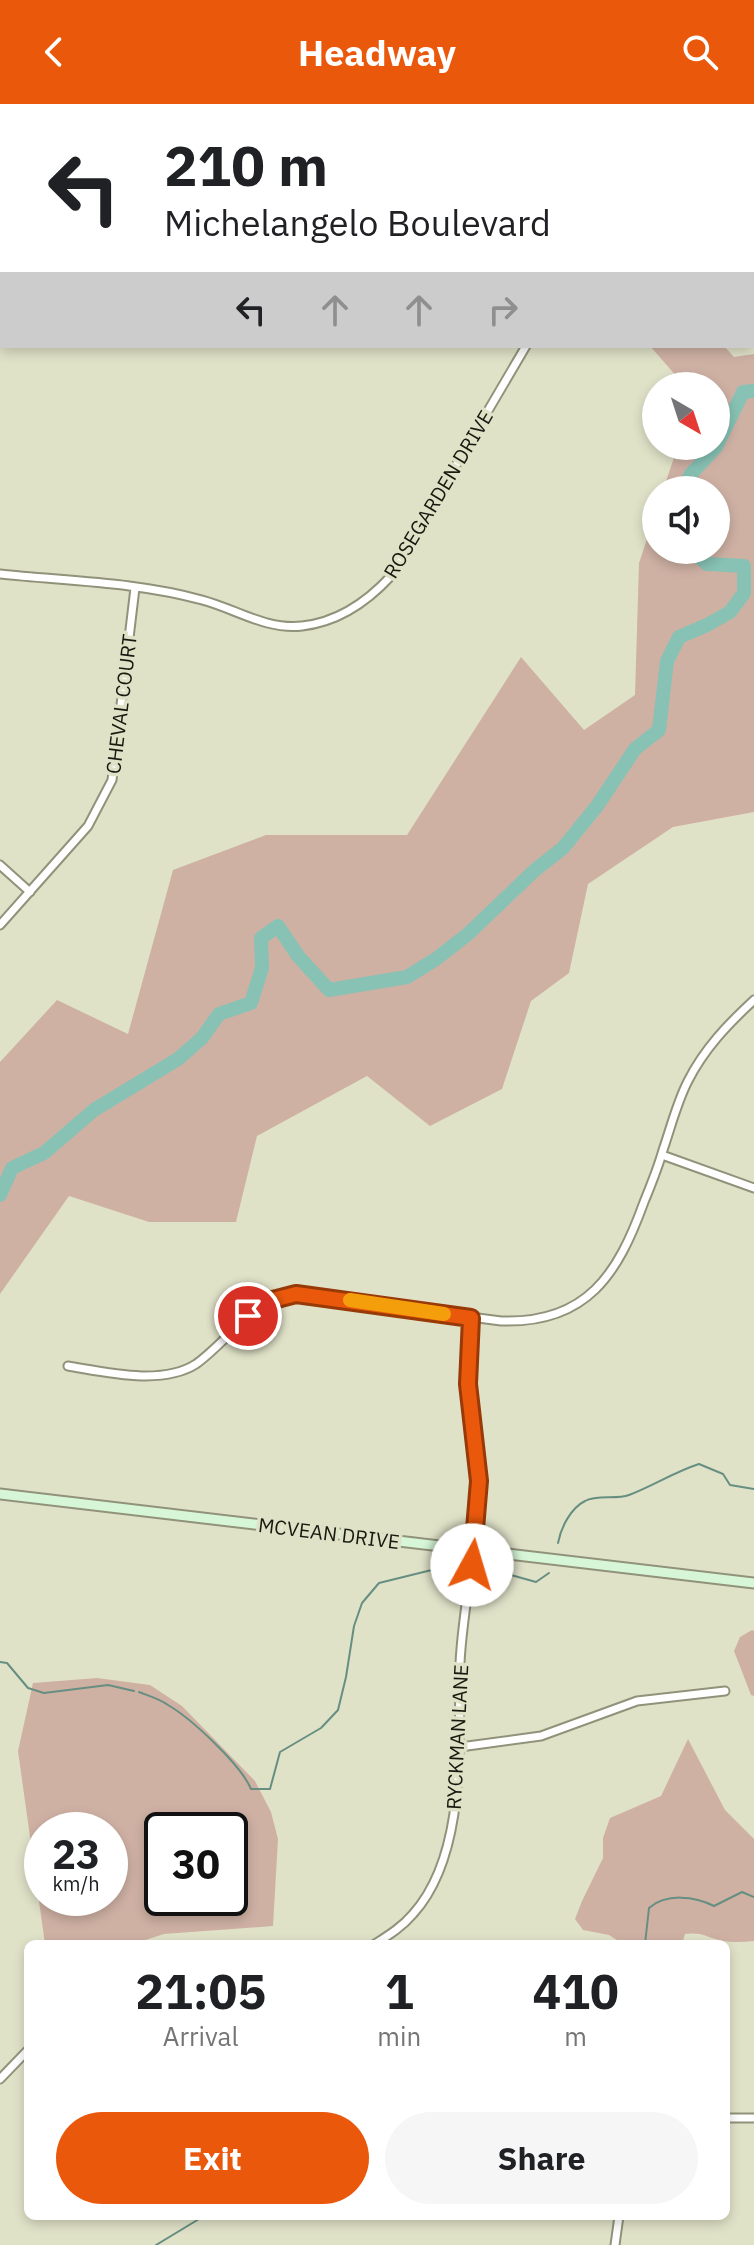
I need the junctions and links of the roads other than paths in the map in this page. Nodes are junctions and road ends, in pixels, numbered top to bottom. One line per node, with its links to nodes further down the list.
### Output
1 (525, 348): 3 (street, ROSEGARDEN DRIVE)
2 (0, 574): 3 (street, ROSEGARDEN DRIVE)
3 (135, 588): 5 (street, CHEVAL COURT)
4 (0, 865): 5 (street)
5 (30, 892): 6 (street, CHEVAL COURT)
6 (0, 925)
7 (754, 1000): 8 (street)
8 (662, 1155): 9 (street); 10 (street)
9 (754, 1188)
10 (471, 1318): 11 (street); 13 (street, RYCKMAN LANE)
11 (68, 1366)
12 (0, 1494): 13 (main road, MCVEAN DRIVE)
13 (474, 1550): 14 (main road, MCVEAN DRIVE); 16 (street, RYCKMAN LANE)
14 (754, 1583)
15 (725, 1691): 16 (street)
16 (460, 1747): 17 (street, RYCKMAN LANE)
17 (381, 1940)
18 (24, 2054): 19 (street)
19 (0, 2079)
20 (730, 2118): 21 (street)
21 (754, 2118)
22 (618, 2220): 23 (street)
23 (615, 2245)

